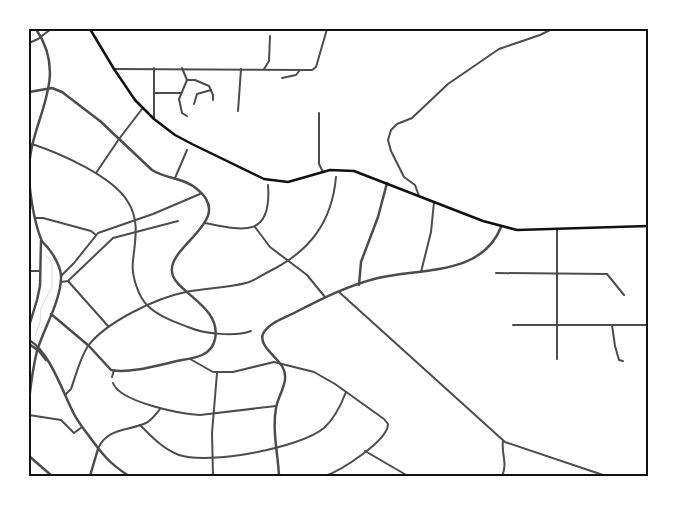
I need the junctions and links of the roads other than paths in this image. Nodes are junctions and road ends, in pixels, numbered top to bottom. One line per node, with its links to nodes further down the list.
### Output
1 (36, 29): 6 (street)
2 (51, 29): 6 (street)
3 (90, 29): 11 (main road)
4 (327, 29): 14 (street)
5 (552, 29): 39 (street)
6 (42, 36): 8 (street); 17 (street)
7 (270, 36): 12 (street)
8 (29, 43)
9 (154, 68): 10 (street); 11 (street); 20 (street)
10 (182, 68): 13 (street); 16 (street)
11 (114, 69): 24 (main road)
12 (264, 69): 13 (street); 14 (street)
13 (241, 70): 25 (street)
14 (300, 70): 15 (street)
15 (282, 78)
16 (187, 80): 18 (street); 21 (street)
17 (49, 88): 19 (street); 29 (street); 30 (street)
18 (211, 90): 22 (street); 23 (street)
19 (29, 92)
20 (154, 93): 21 (street); 28 (street)
21 (181, 93): 27 (street)
22 (213, 100)
23 (194, 104)
24 (142, 109): 28 (main road); 29 (street)
25 (238, 111)
26 (319, 113): 32 (street)
27 (187, 116)
28 (154, 119): 32 (main road)
29 (119, 139): 33 (street); 35 (street)
30 (32, 144): 33 (street); 40 (street)
31 (187, 150): 35 (street)
32 (323, 172): 36 (main road)
33 (96, 173): 43 (street)
34 (336, 177): 53 (street)
35 (174, 179): 38 (street)
36 (387, 183): 39 (main road); 62 (street)
37 (268, 185): 47 (street)
38 (202, 193): 43 (street); 45 (street)
39 (418, 196): 41 (main road)
40 (30, 201): 42 (street)
41 (434, 202): 48 (main road); 56 (street)
42 (36, 218): 51 (street); 52 (street)
43 (135, 220): 50 (street); 51 (street)
44 (178, 221): 50 (street)
45 (205, 223): 47 (street); 63 (street)
46 (648, 226): 49 (main road)
47 (255, 227): 53 (street)
48 (501, 227): 49 (main road); 56 (street)
49 (557, 229): 58 (street)
50 (136, 233): 60 (street); 67 (street)
51 (96, 235): 59 (street)
52 (41, 241): 54 (street); 59 (street)
53 (289, 261): 63 (street); 66 (street)
54 (40, 270): 55 (street); 72 (street)
55 (29, 271)
56 (421, 272): 62 (street)
57 (496, 273): 58 (street)
58 (557, 273): 65 (street); 70 (street)
59 (62, 275): 61 (street)
60 (68, 281): 61 (street); 74 (street)
61 (61, 282): 68 (street)
62 (359, 285): 64 (street)
63 (188, 292): 67 (street); 76 (street)
64 (339, 292): 66 (street); 100 (street)
65 (624, 295)
66 (325, 298): 86 (street)
67 (147, 306): 74 (street); 76 (street)
68 (51, 314): 78 (street); 79 (street)
69 (513, 324): 70 (street)
70 (557, 324): 71 (street); 83 (street)
71 (612, 325): 73 (street); 85 (street)
72 (29, 326)
73 (648, 326)
74 (108, 327): 78 (street)
75 (252, 331): 76 (street)
76 (216, 333): 82 (street)
77 (29, 342): 79 (street)
78 (89, 346): 87 (street); 92 (street)
79 (38, 349): 80 (street); 81 (street); 84 (street)
80 (43, 356): 81 (street); 84 (street)
81 (36, 358): 93 (street)
82 (190, 359): 87 (street); 88 (street)
83 (557, 359)
84 (47, 361): 92 (street)
85 (623, 361)
86 (280, 363): 88 (street); 91 (street); 94 (street)
87 (112, 370): 89 (street)
88 (217, 372): 96 (street)
89 (112, 377)
90 (113, 383): 95 (street)
91 (346, 392): 101 (street); 103 (street)
92 (66, 394): 99 (street)
93 (29, 400)
94 (276, 406): 96 (street); 101 (street)
95 (161, 408): 96 (street); 98 (street)
96 (214, 413): 105 (street)
97 (29, 415): 99 (street)
98 (140, 425): 102 (street); 105 (street)
99 (82, 427): 102 (street)
100 (503, 441): 114 (street); 115 (street)
101 (277, 447): 105 (street); 111 (street)
102 (98, 449): 108 (street); 109 (street)
103 (365, 451): 106 (street); 113 (street)
104 (29, 456): 107 (street)
105 (212, 458): 110 (street)
106 (333, 475): 112 (street)
107 (52, 476)
108 (90, 476)
109 (129, 476)
110 (213, 476)
111 (280, 476)
112 (325, 476)
113 (408, 476)
114 (502, 476)
115 (606, 476)

